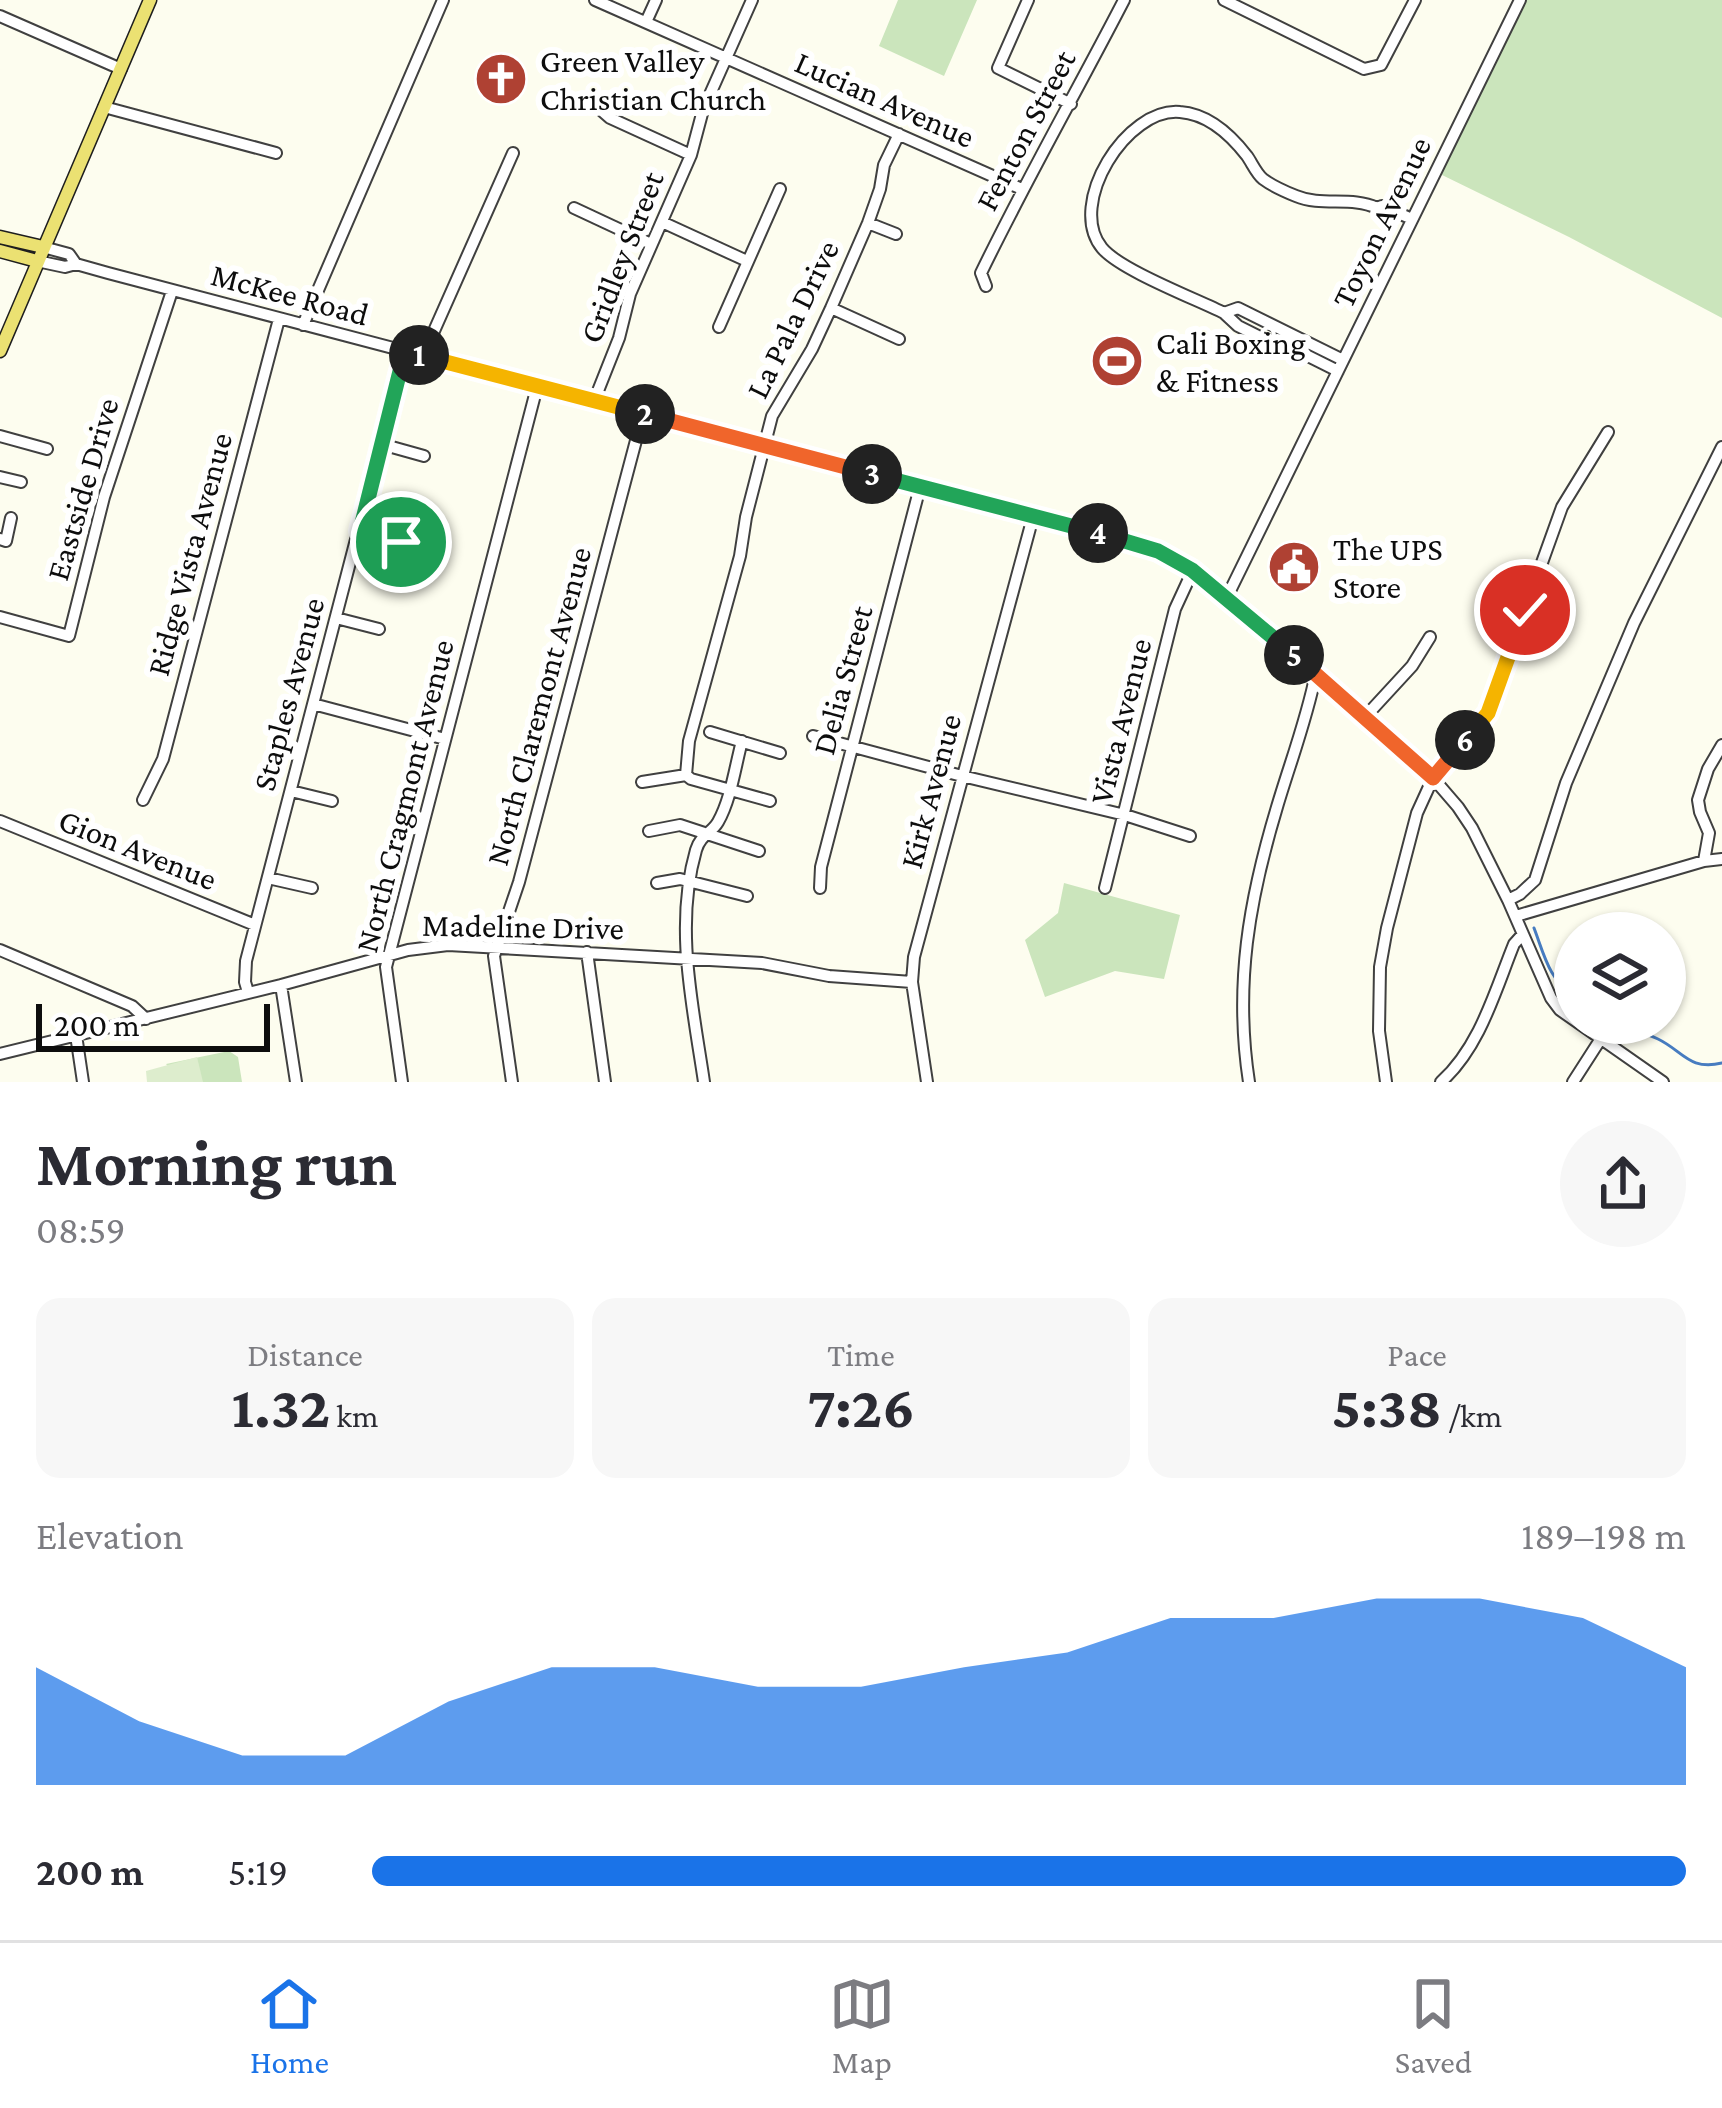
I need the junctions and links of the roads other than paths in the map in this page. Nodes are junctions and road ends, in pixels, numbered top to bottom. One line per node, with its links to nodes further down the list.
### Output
1 (151, 0): 14 (main road)
2 (443, 0): 38 (street)
3 (595, 0): 12 (street, Lucian Avenue)
4 (656, 0): 12 (street)
5 (752, 0): 13 (street, Gridley Street)
6 (1028, 0): 15 (street)
7 (1124, 0): 15 (street, Fenton Street)
8 (1224, 0): 9 (street)
9 (1415, 0)
10 (1520, 0): 27 (street, Toyon Avenue)
11 (0, 16): 14 (street)
12 (646, 22): 13 (street, Lucian Avenue)
13 (727, 58): 18 (street, Lucian Avenue); 21 (street, Gridley Street)
14 (121, 69): 16 (main road)
15 (1071, 104): 23 (street, Fenton Street)
16 (104, 107): 19 (street); 32 (main road)
17 (602, 111): 21 (street)
18 (899, 134): 23 (street, Lucian Avenue); 26 (street, La Pala Drive)
19 (276, 153)
20 (513, 153): 42 (street, Staples Avenue)
21 (691, 154): 25 (street, Gridley Street)
22 (780, 189): 33 (street)
23 (1022, 189): 34 (street, Fenton Street)
24 (574, 208): 30 (street)
25 (662, 222): 30 (street, Gridley Street); 33 (street)
26 (868, 223): 28 (street); 36 (street, La Pala Drive)
27 (1410, 223): 43 (street, Toyon Avenue); 43 (street)
28 (896, 234)
29 (0, 237): 32 (main road, McKee Road)
30 (651, 244): 45 (street, Gridley Street)
31 (0, 251): 32 (main road, McKee Road)
32 (40, 254): 35 (street, McKee Road); 41 (main road)
33 (747, 261): 39 (street)
34 (986, 286)
35 (172, 291): 37 (street, McKee Road); 64 (street, Eastside Drive)
36 (831, 308): 40 (street); 50 (street, La Pala Drive)
37 (279, 319): 38 (street, McKee Road); 84 (street, Ridge Vista Avenue)
38 (303, 325): 42 (street, McKee Road)
39 (718, 327)
40 (899, 339)
41 (0, 351)
42 (416, 354): 44 (street, McKee Road); 49 (street, Staples Avenue)
43 (1341, 365): 63 (street, Toyon Avenue)
44 (538, 386): 45 (street, McKee Road); 73 (street, North Cragmont Avenue)
45 (594, 401): 46 (street, McKee Road)
46 (643, 414): 50 (street, McKee Road); 108 (street, North Claremont Avenue)
47 (1608, 432): 80 (street)
48 (0, 436): 52 (street)
49 (381, 444): 53 (street); 59 (street, Staples Avenue)
50 (765, 446): 56 (street, McKee Road); 78 (street, La Pala Drive)
51 (1722, 447): 104 (street)
52 (47, 448)
53 (424, 456)
54 (0, 477): 55 (street)
55 (21, 482)
56 (920, 487): 57 (street, McKee Road); 76 (street, Delia Street)
57 (1033, 517): 62 (street, McKee Road); 79 (street, Kirk Avenue)
58 (11, 518): 60 (street)
59 (360, 531): 61 (street); 65 (street, Staples Avenue)
60 (0, 539)
61 (401, 542)
62 (1192, 570): 63 (street, McKee Road); 87 (street, Vista Avenue)
63 (1227, 597): 68 (street, McKee Road)
64 (0, 617)
65 (336, 618): 66 (street); 69 (street, Staples Avenue)
66 (380, 629)
67 (1430, 637): 70 (street)
68 (1316, 673): 70 (street, McKee Road); 129 (street)
69 (313, 704): 73 (street); 83 (street, Staples Avenue)
70 (1365, 717): 80 (street, McKee Road)
71 (710, 732): 74 (street)
72 (813, 736): 76 (street)
73 (446, 739): 111 (street, North Cragmont Avenue)
74 (742, 741): 77 (street); 82 (street)
75 (1722, 745): 90 (street)
76 (852, 746): 79 (street); 101 (street, Delia Street)
77 (780, 753)
78 (686, 775): 81 (street); 82 (street)
79 (962, 776): 87 (street); 113 (street, Kirk Avenue)
80 (1433, 778): 104 (street, McKee Road); 130 (street)
81 (642, 782)
82 (729, 789): 86 (street); 91 (street)
83 (291, 790): 85 (street); 97 (street, Staples Avenue)
84 (143, 800)
85 (332, 801)
86 (770, 801)
87 (1125, 815): 92 (street); 102 (street, Vista Avenue)
88 (0, 821): 106 (street, Gion Avenue)
89 (649, 831): 91 (street)
90 (1708, 833): 93 (street); 96 (street)
91 (703, 835): 94 (street); 98 (street)
92 (1190, 836)
93 (1722, 845)
94 (759, 851)
95 (1722, 859): 96 (street)
96 (1704, 861): 105 (street)
97 (268, 878): 100 (street); 106 (street, Staples Avenue)
98 (690, 882): 99 (street); 103 (street); 112 (street)
99 (657, 883)
100 (312, 888)
101 (820, 888)
102 (1105, 888)
103 (747, 896)
104 (1508, 900): 105 (street, McKee Road)
105 (1516, 916): 107 (street, McKee Road)
106 (255, 926): 115 (street, Staples Avenue)
107 (1523, 934): 116 (street, McKee Road); 131 (street)
108 (498, 946): 110 (street, Madeline Drive); 111 (street, Madeline Drive); 125 (street, North Claremont Avenue)
109 (0, 950): 117 (street)
110 (587, 952): 112 (street, Madeline Drive); 126 (street)
111 (389, 956): 114 (street, Madeline Drive); 124 (street, North Cragmont Avenue)
112 (686, 960): 113 (street, Madeline Drive); 127 (street)
113 (912, 982): 128 (street, Kirk Avenue)
114 (281, 985): 115 (street, Madeline Drive); 123 (street)
115 (248, 992): 117 (street, Madeline Drive)
116 (1554, 999)
117 (146, 1018): 118 (street, Madeline Drive)
118 (76, 1035): 121 (street, Madeline Drive); 122 (street)
119 (1598, 1044): 132 (street)
120 (1606, 1044): 133 (street, McKee Road)
121 (0, 1054)
122 (83, 1082)
123 (296, 1082)
124 (402, 1082)
125 (512, 1082)
126 (605, 1082)
127 (704, 1082)
128 (927, 1082)
129 (1249, 1082)
130 (1386, 1082)
131 (1442, 1082)
132 (1574, 1082)
133 (1663, 1082)

